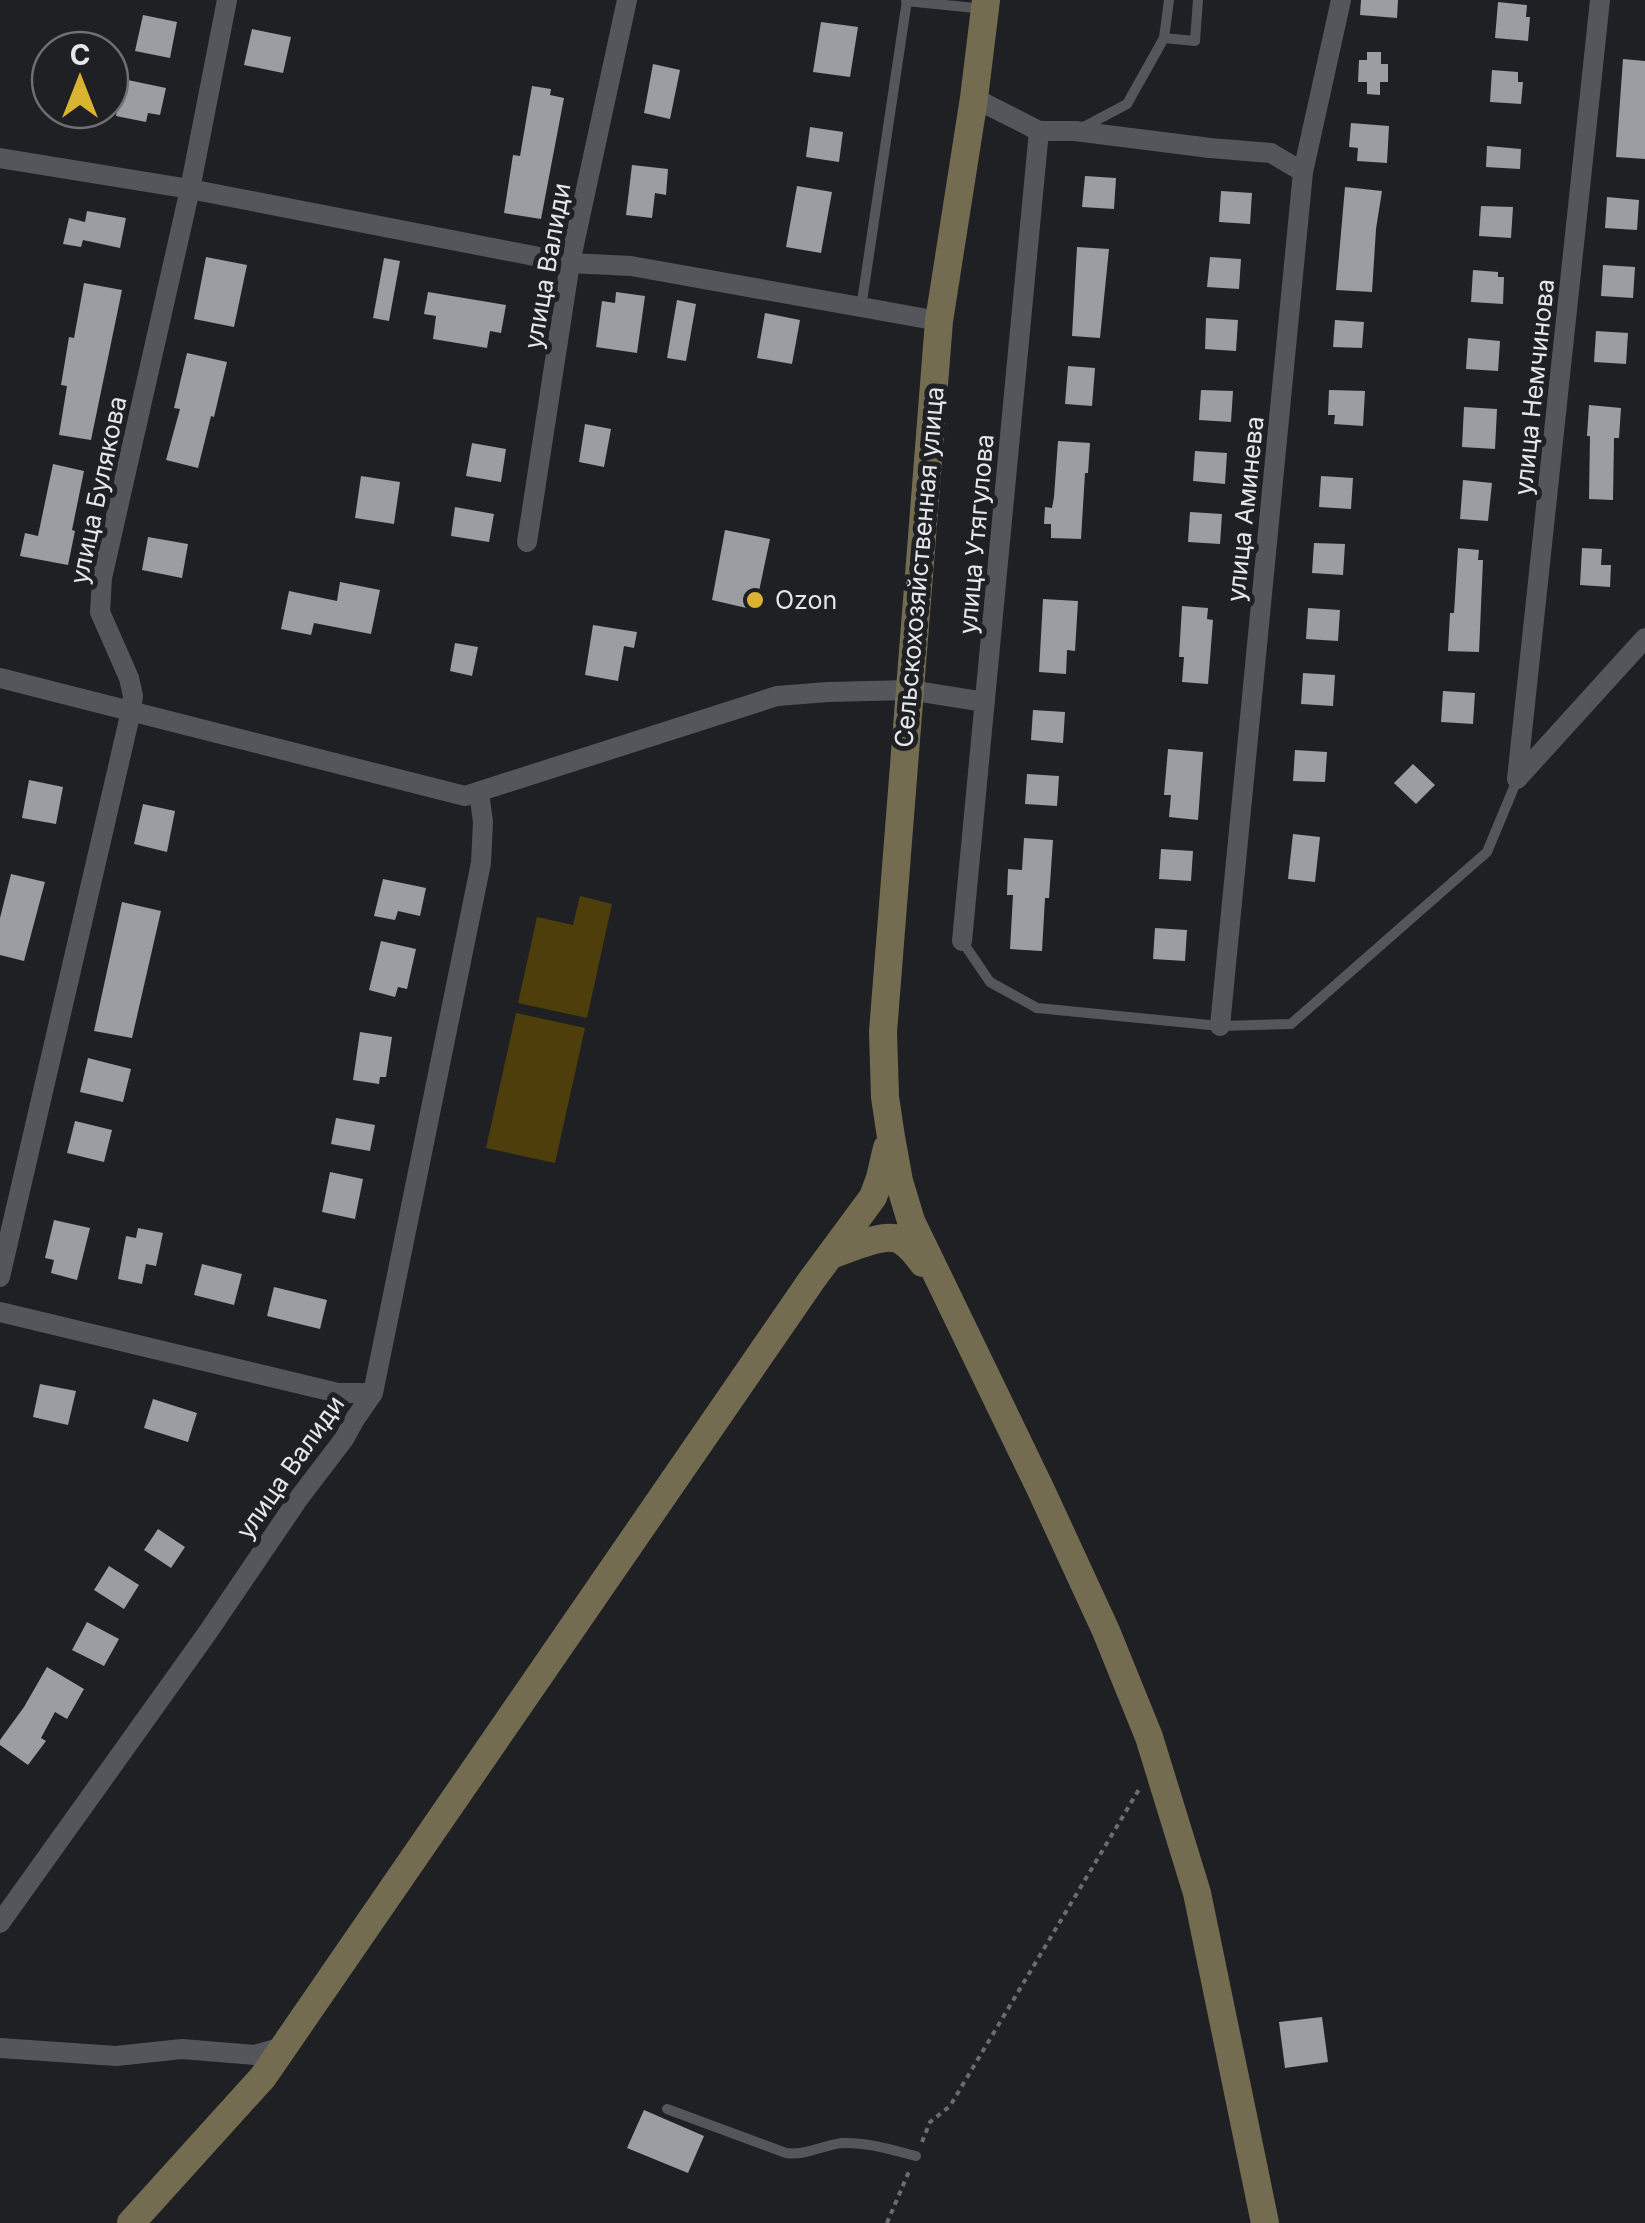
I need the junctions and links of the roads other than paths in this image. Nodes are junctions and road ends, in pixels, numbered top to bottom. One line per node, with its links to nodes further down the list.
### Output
1 (226, 0): 15 (street, улица Булякова)
2 (627, 0): 16 (street, улица Валиди)
3 (906, 0): 8 (lane); 17 (lane)
4 (1169, 0): 9 (lane)
5 (1198, 0): 9 (lane)
6 (1340, 0): 14 (street, улица Аминева)
7 (1600, 0): 25 (street, улица Немчинова)
8 (986, 5): 10 (main road, Сельскохозяйственная улица)
9 (1164, 38): 12 (lane)
10 (974, 98): 11 (street); 18 (main road, Сельскохозяйственная улица)
11 (1039, 131): 12 (street); 23 (street, улица Утягулова)
12 (1076, 131): 14 (street)
13 (0, 158): 15 (street)
14 (1303, 172): 28 (street, улица Аминева)
15 (190, 189): 16 (street); 24 (street, улица Булякова)
16 (570, 263): 17 (street); 19 (street, улица Валиди)
17 (861, 308): 18 (street)
18 (939, 320): 22 (main road, Сельскохозяйственная улица)
19 (527, 542)
20 (1645, 638): 25 (street)
21 (0, 678): 24 (street)
22 (908, 690): 23 (street); 26 (street); 29 (main road, Сельскохозяйственная улица)
23 (985, 702): 27 (street, улица Утягулова)
24 (132, 710): 26 (street); 31 (street, улица Булякова)
25 (1517, 779): 28 (lane)
26 (479, 792): 34 (street, улица Валиди)
27 (962, 941): 28 (lane)
28 (1220, 1026)
29 (890, 1137): 30 (main road); 32 (main road)
30 (831, 1256): 32 (main road); 37 (main road)
31 (0, 1277)
32 (941, 1282): 41 (main road)
33 (0, 1312): 34 (street)
34 (372, 1393): 35 (street, улица Валиди)
35 (0, 1923)
36 (0, 2048): 37 (street)
37 (282, 2048): 40 (main road)
38 (668, 2109): 39 (lane)
39 (916, 2156)
40 (130, 2223)
41 (1265, 2223)

